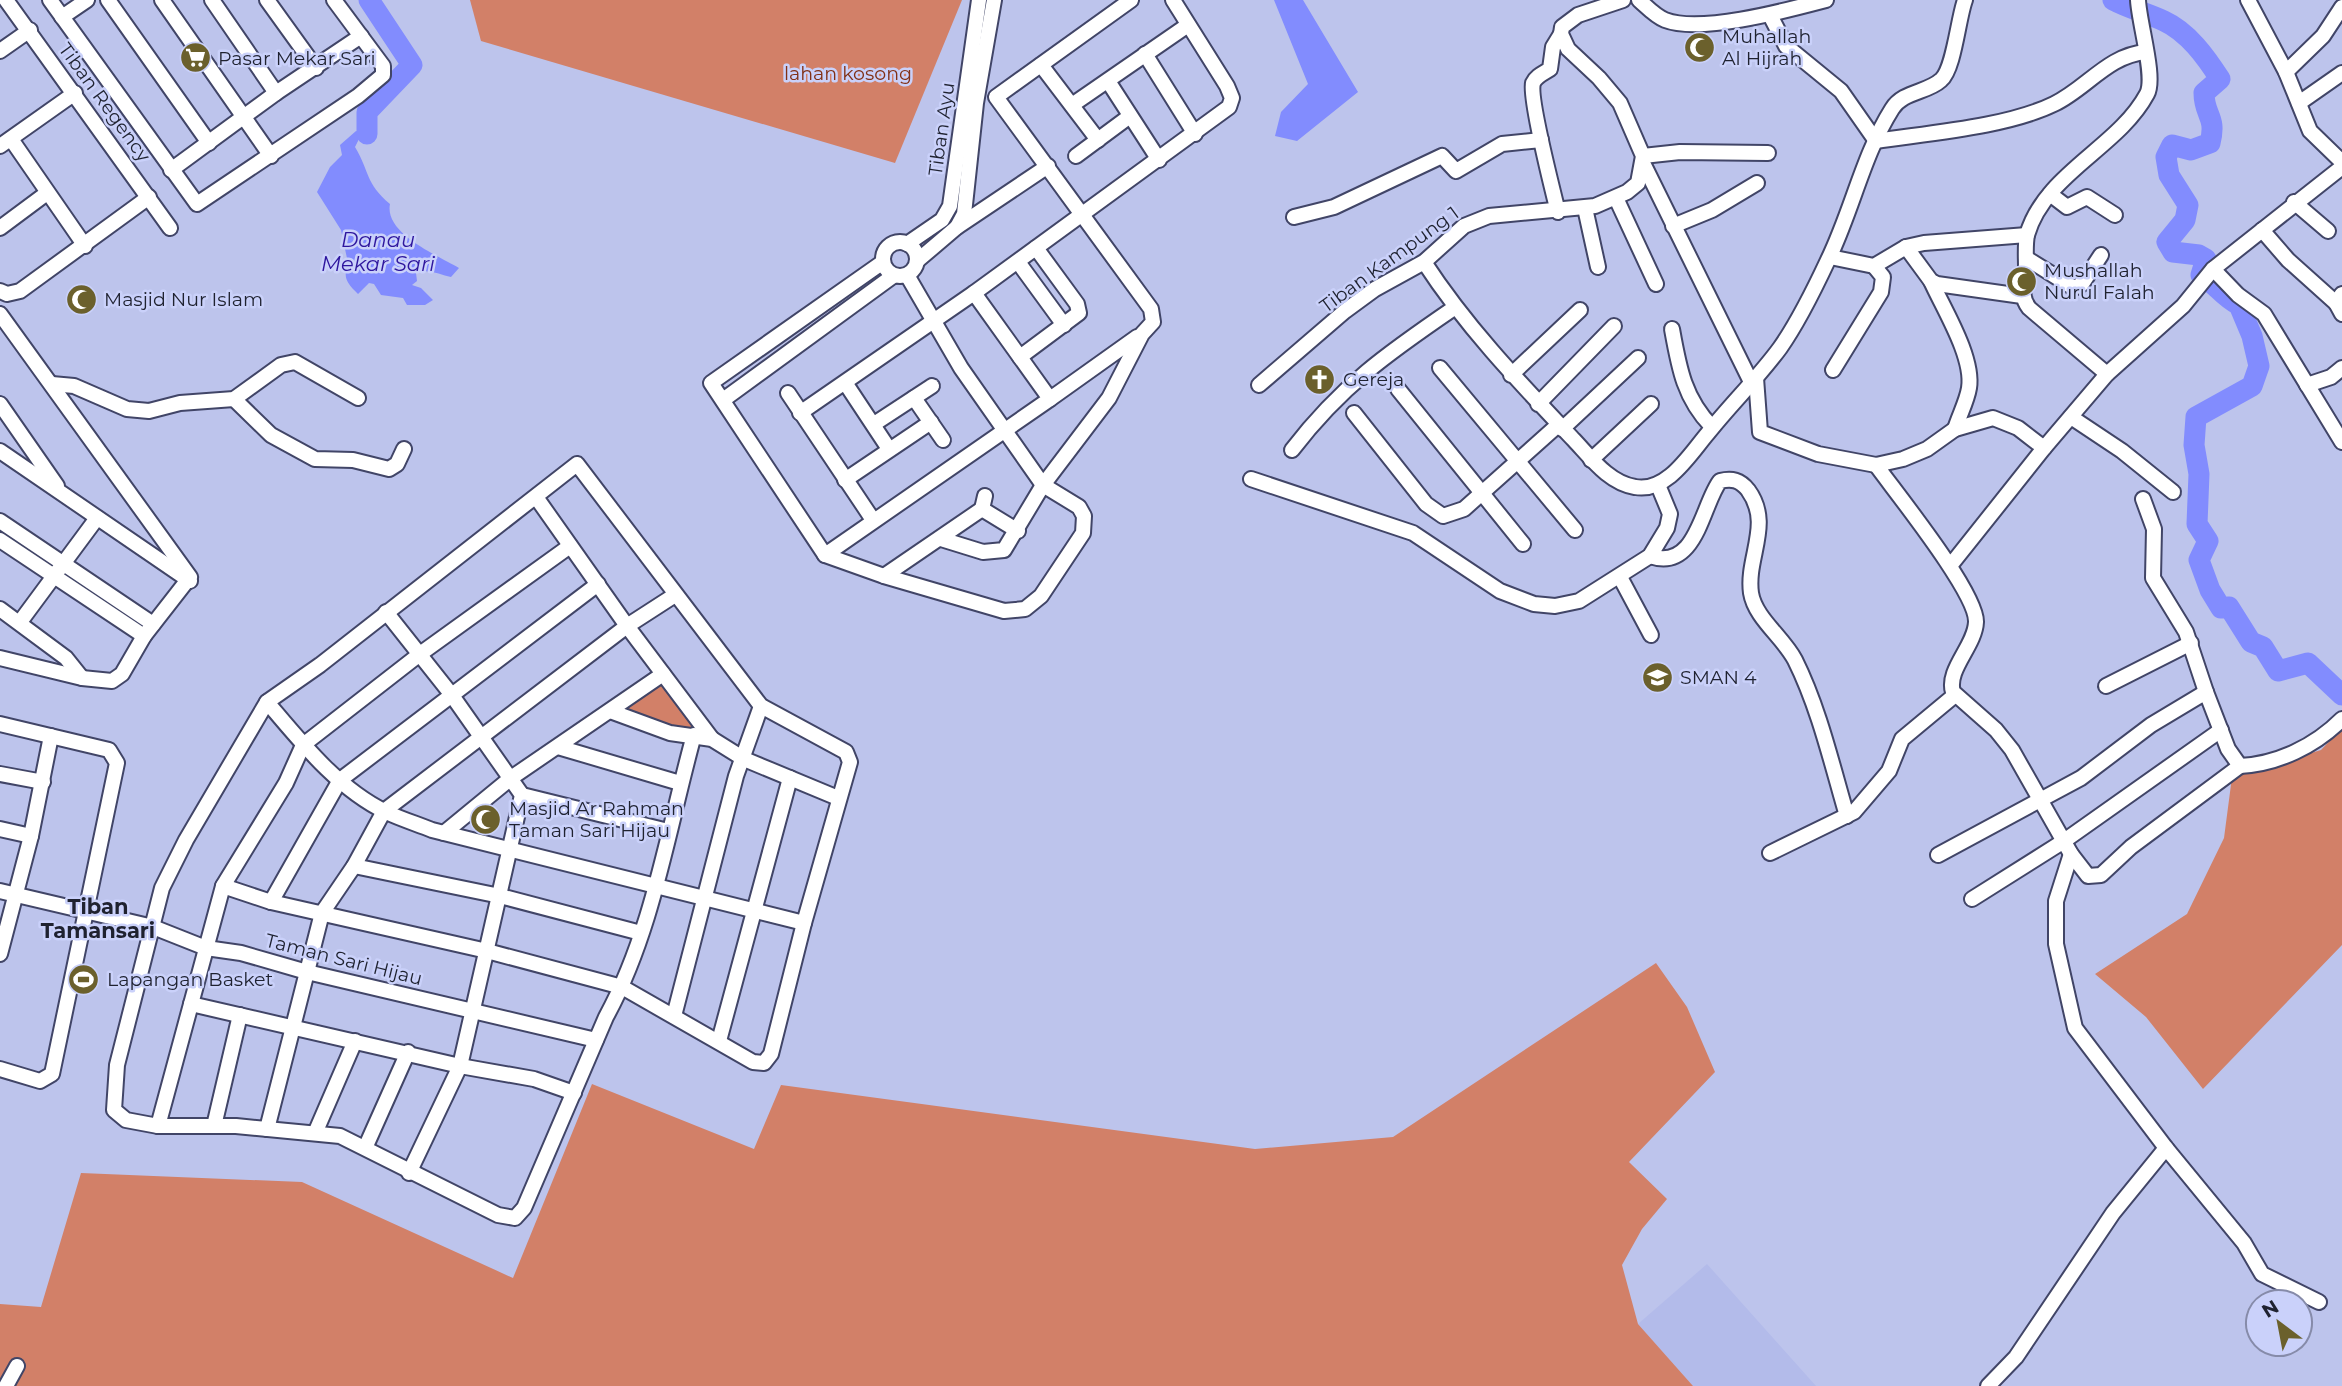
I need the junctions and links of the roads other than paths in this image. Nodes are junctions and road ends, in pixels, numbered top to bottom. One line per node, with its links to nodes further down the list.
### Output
1 (6, 0): 23 (street, Tiban Regency)
2 (50, 0): 21 (street)
3 (87, 0): 21 (street)
4 (108, 0): 47 (street)
5 (162, 0): 41 (street)
6 (212, 0): 35 (street)
7 (268, 0): 30 (street)
8 (334, 0): 25 (street)
9 (979, 0): 74 (street, Tiban Ayu)
10 (994, 0): 37 (street, Tiban Ayu)
11 (1131, 0): 29 (street)
12 (1173, 0): 22 (street)
13 (1623, 0): 24 (street)
14 (1639, 0): 20 (street)
15 (1826, 0): 20 (street)
16 (1965, 0): 45 (street)
17 (2138, 0): 27 (street)
18 (2248, 0): 31 (street)
19 (2342, 7): 31 (street)
20 (1770, 15): 45 (street)
21 (62, 17): 55 (street)
22 (1188, 24): 28 (street); 42 (street)
23 (30, 30): 26 (street); 34 (street, Tiban Regency)
24 (1560, 34): 44 (street); 52 (street)
25 (361, 36): 30 (street); 49 (street)
26 (0, 51)
27 (2146, 52): 45 (street); 58 (street)
28 (1145, 54): 33 (street); 42 (street)
29 (1041, 65): 36 (street); 39 (street)
30 (316, 68): 35 (street)
31 (2286, 72): 38 (street)
32 (2342, 73): 38 (street)
33 (1108, 80): 39 (street); 40 (street)
34 (75, 93): 46 (street); 59 (street, Tiban Regency)
35 (276, 93): 41 (street)
36 (996, 97): 37 (street); 54 (street)
37 (976, 103): 68 (street, Tiban Ayu)
38 (2299, 103): 53 (street)
39 (1072, 105): 43 (street)
40 (1130, 116): 43 (street); 51 (street)
41 (246, 117): 47 (street); 49 (street)
42 (1195, 134): 51 (street)
43 (1098, 140): 50 (street)
44 (1541, 140): 63 (street); 66 (street)
45 (1876, 141): 79 (street)
46 (5, 143): 57 (street)
47 (209, 143): 55 (street)
48 (1768, 153): 52 (street)
49 (271, 156): 55 (street)
50 (1076, 156)
51 (1159, 160): 64 (street)
52 (1644, 161): 60 (street, Tiban Kampung 1); 67 (street)
53 (2342, 164): 61 (street)
54 (1048, 166): 64 (street); 68 (street)
55 (171, 170)
56 (1757, 183): 67 (street)
57 (47, 193): 69 (street); 75 (street)
58 (2050, 194): 65 (street); 73 (street)
59 (149, 197): 70 (street, Tiban Regency); 75 (street)
60 (1616, 198): 62 (street, Tiban Kampung 1); 90 (street)
61 (2294, 202): 71 (street); 72 (street)
62 (1585, 208): 63 (street, Tiban Kampung 1); 86 (street)
63 (1558, 212): 84 (street, Tiban Kampung 1)
64 (1082, 214): 77 (street); 102 (street)
65 (2115, 215)
66 (1294, 216)
67 (1673, 226): 110 (street)
68 (957, 227): 81 (street)
69 (0, 228)
70 (170, 228)
71 (2262, 230): 88 (street); 94 (street)
72 (2328, 231)
73 (2027, 235): 76 (street); 80 (street)
74 (907, 244): 81 (street); 82 (street)
75 (85, 246): 91 (street)
76 (1906, 247): 85 (street); 89 (street)
77 (1036, 248): 83 (street); 99 (street)
78 (2101, 255): 80 (street)
79 (1830, 257): 85 (street); 110 (street)
80 (2026, 258): 93 (street)
81 (917, 261): 87 (street)
82 (883, 262): 87 (street); 122 (street)
83 (1018, 262): 92 (street); 99 (street)
84 (1424, 262): 95 (street); 113 (street, Tiban Kampung 1)
85 (1874, 266): 107 (street)
86 (1598, 267)
87 (900, 275): 98 (street); 122 (street)
88 (2206, 275): 108 (street); 114 (street)
89 (1931, 281): 93 (street); 133 (street)
90 (1656, 284)
91 (0, 291)
92 (974, 293): 98 (street); 103 (street)
93 (2022, 296): 108 (street)
94 (2340, 304)
95 (1454, 308): 109 (street); 140 (street)
96 (1580, 310): 109 (street)
97 (0, 314): 111 (street)
98 (932, 321): 112 (street); 134 (street)
99 (1063, 325): 103 (street)
100 (1614, 326): 124 (street)
101 (1672, 329): 132 (street)
102 (1142, 334): 121 (street); 147 (street)
103 (1020, 357): 121 (street)
104 (1638, 358): 131 (street)
105 (1440, 368): 143 (street)
106 (2342, 368): 114 (street)
107 (1833, 370)
108 (2107, 374): 128 (street)
109 (1511, 375): 124 (street)
110 (1754, 380): 132 (street); 144 (street)
111 (52, 384): 120 (street); 170 (street)
112 (846, 384): 126 (street); 130 (street)
113 (1259, 385)
114 (2307, 385): 136 (street)
115 (932, 386): 119 (street)
116 (1398, 389): 151 (street)
117 (788, 393): 126 (street)
118 (358, 398): 120 (street)
119 (914, 398): 129 (street); 130 (street)
120 (234, 399): 138 (street)
121 (1050, 399): 134 (street)
122 (723, 400): 163 (street)
123 (0, 404): 150 (street)
124 (1538, 404): 131 (street)
125 (1651, 404): 142 (street)
126 (800, 413): 146 (street)
127 (1354, 413): 151 (street)
128 (2071, 417): 137 (street); 149 (street)
129 (931, 422): 135 (street); 139 (street)
130 (874, 424): 139 (street)
131 (1560, 427): 142 (street); 143 (street)
132 (1713, 427): 148 (street)
133 (1955, 429): 137 (street); 144 (street)
134 (1005, 432): 147 (street); 155 (street)
135 (943, 440)
136 (2342, 442)
137 (2043, 448): 166 (street)
138 (404, 449)
139 (889, 449): 146 (street)
140 (1292, 450)
141 (0, 451): 150 (street)
142 (1591, 460): 148 (street)
143 (1517, 462): 151 (street); 157 (street)
144 (1876, 465): 166 (street)
145 (1251, 479): 169 (street)
146 (845, 480): 155 (street)
147 (1043, 485): 158 (street); 167 (street)
148 (1658, 485): 164 (street)
149 (2173, 492)
150 (62, 494): 154 (street)
151 (1481, 494): 161 (street)
152 (536, 497): 162 (street); 172 (street); 174 (street)
153 (2143, 499): 180 (street)
154 (97, 518): 165 (street); 170 (street)
155 (873, 520): 163 (street)
156 (0, 521): 165 (street)
157 (1575, 530)
158 (1018, 531): 159 (street); 159 (street)
159 (941, 539): 167 (street)
160 (0, 540): 168 (street)
161 (1523, 544)
162 (570, 546): 171 (street); 181 (street)
163 (825, 555): 167 (street)
164 (1650, 556): 169 (street); 213 (street)
165 (62, 565): 168 (street); 176 (street)
166 (1950, 566): 188 (street)
167 (884, 576)
168 (52, 577): 175 (street); 179 (street)
169 (1620, 577): 178 (street)
170 (190, 581): 176 (street)
171 (598, 584): 177 (street); 187 (street)
172 (675, 595): 177 (street); 190 (street)
173 (0, 609): 175 (street)
174 (386, 612): 181 (street); 189 (street)
175 (20, 622): 184 (street)
176 (153, 624): 179 (street)
177 (627, 626): 183 (street); 197 (street)
178 (1651, 635)
179 (144, 636): 184 (street)
180 (2191, 643): 185 (street); 186 (street)
181 (420, 654): 187 (street); 199 (street)
182 (0, 658): 184 (street)
183 (663, 674): 191 (street); 198 (street)
184 (82, 678)
185 (2106, 686)
186 (2206, 692): 194 (street); 211 (street)
187 (452, 694): 197 (street); 206 (street)
188 (1955, 695): 211 (street); 213 (street)
189 (267, 702): 199 (street); 234 (street)
190 (761, 706): 201 (street); 210 (street)
191 (610, 711): 195 (street); 200 (street)
192 (2342, 719): 202 (street)
193 (0, 724): 196 (street)
194 (2221, 730): 202 (street); 219 (street)
195 (694, 735): 198 (street); 208 (street)
196 (51, 736): 207 (street); 232 (street)
197 (480, 737): 204 (street); 212 (street)
198 (712, 739): 201 (street)
199 (303, 746): 206 (street); 224 (street)
200 (558, 747): 204 (street); 208 (street)
201 (744, 759): 205 (street); 226 (street)
202 (2240, 766): 219 (street)
203 (0, 774): 207 (street)
204 (511, 778): 209 (street); 216 (street)
205 (790, 778): 210 (street); 230 (street)
206 (340, 780): 212 (street); 229 (street)
207 (43, 782): 217 (street)
208 (680, 783): 215 (street)
209 (522, 795): 215 (street); 218 (street)
210 (838, 798): 233 (street)
211 (2039, 800): 219 (street); 221 (street)
212 (384, 811): 216 (street); 222 (street)
213 (1847, 816): 220 (street)
214 (0, 829): 217 (street)
215 (668, 831): 223 (street)
216 (444, 833): 218 (street)
217 (31, 836): 227 (street)
218 (511, 847): 223 (street); 225 (street)
219 (2067, 847): 228 (street); 258 (street)
220 (1770, 853)
221 (1938, 855)
222 (355, 866): 225 (street); 231 (street)
223 (656, 883): 226 (street); 235 (street)
224 (223, 886): 229 (street); 236 (street)
225 (500, 896): 235 (street); 237 (street)
226 (707, 897): 230 (street); 244 (street)
227 (7, 898): 232 (street, Taman Sari Hijau); 238 (street)
228 (1972, 899)
229 (271, 902): 231 (street)
230 (756, 911): 233 (street); 248 (street)
231 (322, 913): 237 (street); 239 (street)
232 (83, 916): 234 (street, Taman Sari Hijau); 251 (street)
233 (804, 923): 248 (street)
234 (152, 931): 236 (street, Taman Sari Hijau); 253 (street)
235 (640, 933): 240 (street)
236 (206, 948): 239 (street, Taman Sari Hijau); 241 (street)
237 (487, 951): 240 (street); 242 (street)
238 (0, 954)
239 (307, 972): 242 (street, Taman Sari Hijau); 245 (street)
240 (622, 987): 244 (street); 246 (street)
241 (191, 1004): 243 (street); 253 (street)
242 (475, 1009): 246 (street, Taman Sari Hijau); 250 (street)
243 (240, 1014): 245 (street); 254 (street)
244 (674, 1016): 248 (street)
245 (294, 1026): 247 (street); 255 (street)
246 (596, 1040): 252 (street)
247 (355, 1041): 249 (street); 256 (street)
248 (719, 1041)
249 (408, 1052): 250 (street); 257 (street)
250 (460, 1066): 252 (street); 259 (street)
251 (0, 1069)
252 (574, 1093): 259 (street)
253 (158, 1126): 254 (street)
254 (214, 1126): 255 (street)
255 (267, 1129): 256 (street)
256 (316, 1131): 257 (street)
257 (366, 1146): 259 (street)
258 (2166, 1148): 260 (street); 263 (street)
259 (409, 1173)
260 (2319, 1302)
261 (17, 1366): 262 (street)
262 (6, 1386)
263 (1988, 1386)

